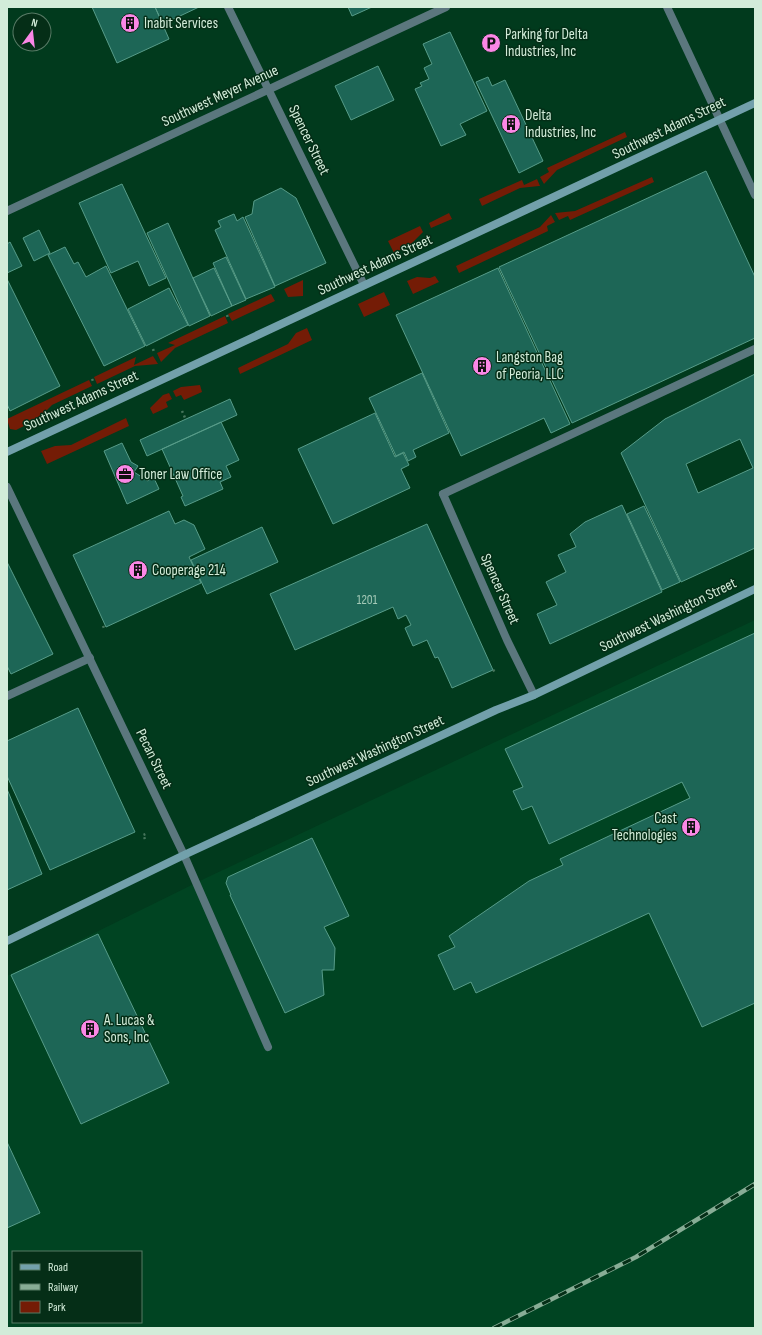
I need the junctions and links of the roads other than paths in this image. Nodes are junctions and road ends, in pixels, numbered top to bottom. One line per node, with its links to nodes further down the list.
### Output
1 (228, 7): 4 (street, Spencer Street)
2 (446, 7): 4 (street, Southwest Meyer Avenue)
3 (667, 7): 6 (street)
4 (268, 89): 8 (street, Southwest Meyer Avenue); 9 (street, Spencer Street)
5 (755, 103): 6 (main road, Southwest Adams Street)
6 (720, 119): 7 (street); 9 (main road, Southwest Adams Street)
7 (755, 194)
8 (7, 212)
9 (364, 285): 11 (main road, Southwest Adams Street)
10 (755, 349): 15 (street, Spencer Street)
11 (7, 452)
12 (7, 487): 14 (street, Pecan Street)
13 (755, 589): 15 (main road, Southwest Washington Street)
14 (90, 658): 16 (street); 17 (street, Pecan Street)
15 (534, 695): 17 (main road, Southwest Washington Street)
16 (7, 696)
17 (184, 855): 18 (main road, Southwest Washington Street); 19 (street, Pecan Street)
18 (7, 941)
19 (268, 1047)

